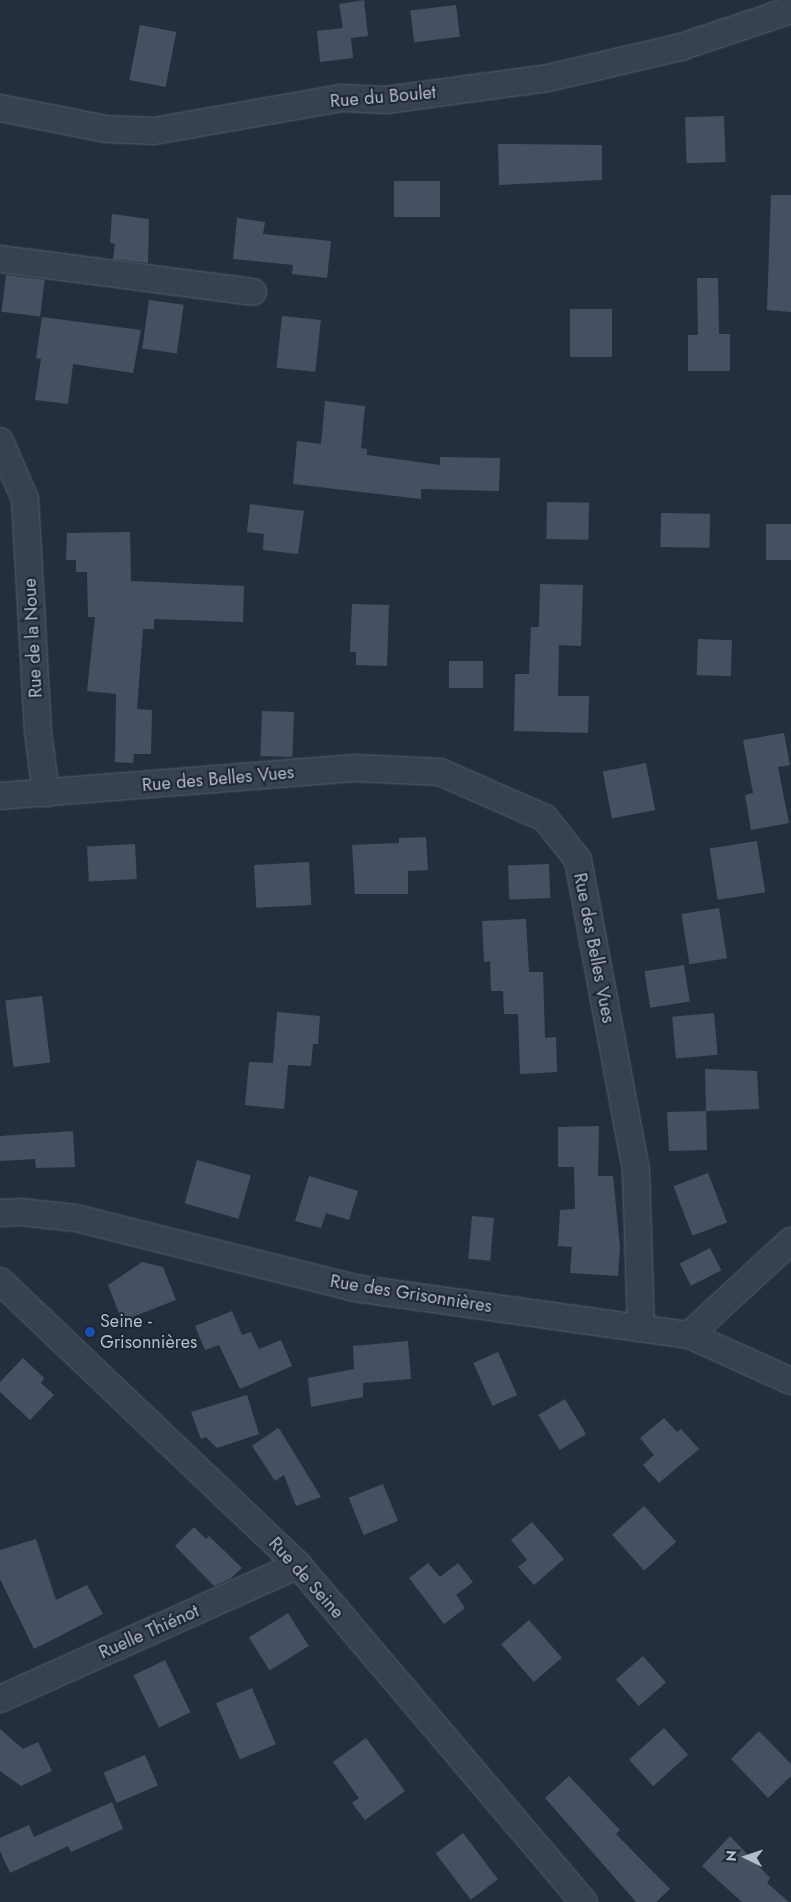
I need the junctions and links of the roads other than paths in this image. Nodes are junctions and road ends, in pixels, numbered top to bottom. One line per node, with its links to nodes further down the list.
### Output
1 (791, 10): 2 (street, Rue du Boulet)
2 (0, 108)
3 (0, 259): 4 (street)
4 (253, 292)
5 (3, 452): 6 (street, Rue de la Noue)
6 (46, 793): 7 (street); 11 (street, Rue des Belles Vues)
7 (0, 796)
8 (0, 1213): 11 (street, Rue des Grisonnières)
9 (791, 1240): 12 (street)
10 (0, 1280): 14 (street, Rue de Seine)
11 (641, 1326): 12 (street, Rue des Grisonnières)
12 (689, 1334): 13 (street, Rue des Grisonnières)
13 (791, 1381)
14 (298, 1565): 15 (street, Ruelle Thiénot); 16 (street, Rue de Seine)
15 (0, 1699)
16 (584, 1902)

